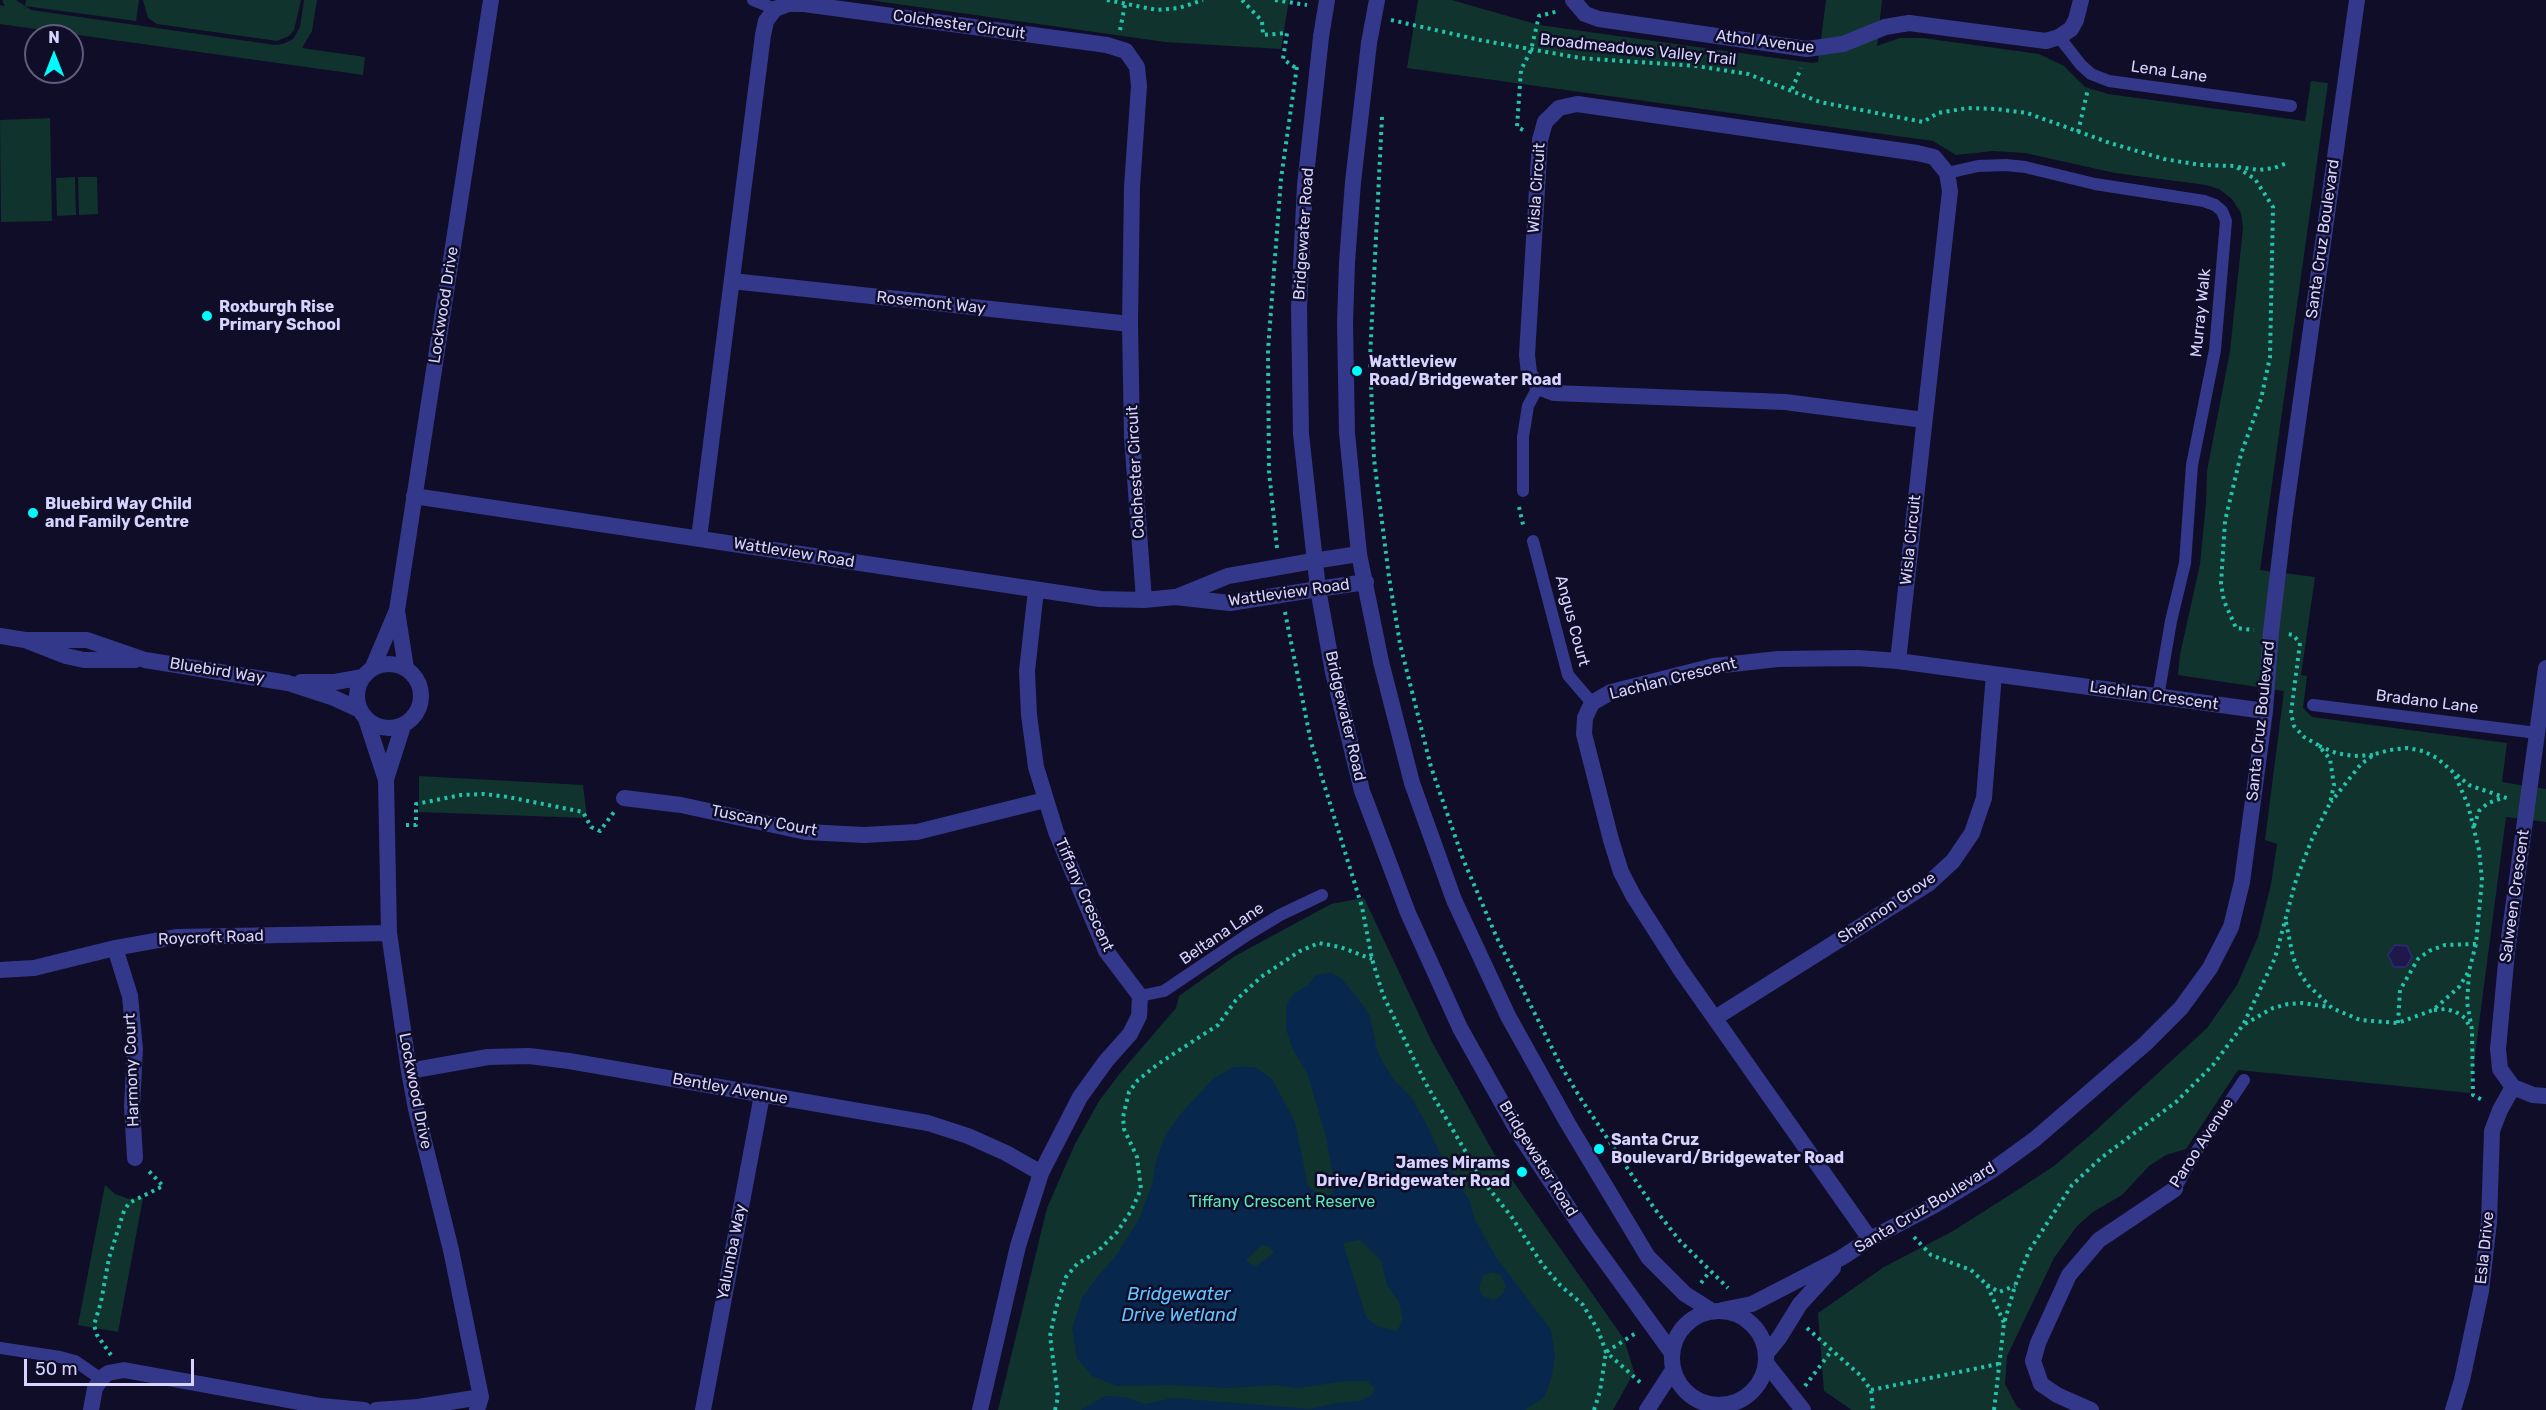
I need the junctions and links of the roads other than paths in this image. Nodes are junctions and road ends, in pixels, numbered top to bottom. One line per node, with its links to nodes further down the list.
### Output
1 (491, 0): 17 (street, Lockwood Drive)
2 (753, 0): 8 (lane)
3 (1377, 0): 20 (street, bridge)
4 (2081, 0): 9 (street)
5 (2357, 0): 38 (street, Santa Cruz Boulevard)
6 (1322, 3): 21 (street, Bridgewater Road, bridge)
7 (1575, 4): 9 (street, Athol Avenue)
8 (774, 9): 12 (street); 13 (street, Colchester Circuit)
9 (2059, 37): 10 (lane, Lena Lane)
10 (2291, 106)
11 (1947, 173): 14 (street, Wisla Circuit); 15 (street, Wisla Circuit); 35 (lane, Murray Walk)
12 (732, 281): 13 (street, Rosemont Way); 18 (street)
13 (1130, 324): 26 (street, Colchester Circuit)
14 (1538, 387): 15 (street); 16 (lane)
15 (1924, 420): 29 (street, Wisla Circuit)
16 (1523, 491)
17 (414, 496): 18 (street, Wattleview Road); 27 (street, Lockwood Drive)
18 (699, 538): 24 (street, Wattleview Road)
19 (1533, 541): 36 (lane, Angus Court)
20 (1359, 554): 21 (street, Wattleview Road); 22 (street)
21 (1313, 561): 23 (street, Bridgewater Road); 25 (street, Wattleview Road)
22 (1366, 582): 23 (street, Wattleview Road); 61 (street)
23 (1318, 589): 25 (street, Wattleview Road); 63 (street, Bridgewater Road)
24 (1036, 590): 26 (street, Wattleview Road); 44 (street, Tiffany Crescent)
25 (1175, 597): 26 (street, Wattleview Road)
26 (1144, 600)
27 (397, 610): 30 (street, Lockwood Drive); 32 (street, Lockwood Drive)
28 (0, 636): 34 (street, Bluebird Way)
29 (1898, 661): 33 (street, Lachlan Crescent); 36 (street, Lachlan Crescent)
30 (406, 668): 32 (street); 40 (street)
31 (2546, 668): 41 (street, Salween Crescent)
32 (368, 673): 34 (street, Bluebird Way); 39 (street)
33 (1994, 674): 35 (street, Lachlan Crescent); 50 (street, Shannon Grove)
34 (288, 683): 39 (street, Bluebird Way)
35 (2158, 697): 38 (street, Lachlan Crescent)
36 (1592, 703): 50 (street, Lachlan Crescent)
37 (2313, 705): 41 (lane, Bradano Lane)
38 (2265, 711): 59 (street, Santa Cruz Boulevard)
39 (363, 715): 40 (street); 42 (street, Lockwood Drive)
40 (403, 726): 42 (street, Lockwood Drive)
41 (2537, 733): 53 (street, Salween Crescent)
42 (386, 780): 46 (street, Lockwood Drive)
43 (624, 798): 44 (street, Tuscany Court)
44 (1045, 800): 49 (street, Tiffany Crescent)
45 (1322, 895): 49 (lane, Beltana Lane)
46 (389, 933): 47 (street, Roycroft Road); 51 (street, Lockwood Drive)
47 (115, 948): 48 (street, Roycroft Road); 56 (street, Harmony Court)
48 (0, 970)
49 (1140, 996): 57 (street)
50 (1715, 1018): 59 (street, Lachlan Crescent)
51 (409, 1071): 54 (street, Bentley Avenue); 69 (street, Lockwood Drive)
52 (2244, 1080): 58 (lane, Paroo Avenue)
53 (2513, 1087): 55 (street); 77 (street, Esla Drive)
54 (762, 1095): 57 (street, Bentley Avenue); 74 (street, Yalumba Way)
55 (2546, 1096)
56 (135, 1158)
57 (1041, 1173): 75 (street)
58 (2175, 1189): 76 (street, Paroo Avenue)
59 (1870, 1239): 60 (street, Santa Cruz Boulevard)
60 (1841, 1258): 61 (street, Santa Cruz Boulevard); 64 (street, Santa Cruz Boulevard)
61 (1717, 1311): 63 (street); 64 (street)
62 (0, 1348): 66 (lane)
63 (1672, 1353): 65 (street)
64 (1767, 1358): 68 (street); 70 (street)
65 (1673, 1370): 67 (street); 70 (street)
66 (108, 1375): 71 (street); 72 (street)
67 (1652, 1404)
68 (1799, 1405)
69 (483, 1406): 73 (street)
70 (1726, 1407)
71 (91, 1410)
72 (364, 1410)
73 (376, 1410)
74 (703, 1410)
75 (980, 1410)
76 (2091, 1410)
77 (2452, 1410)

